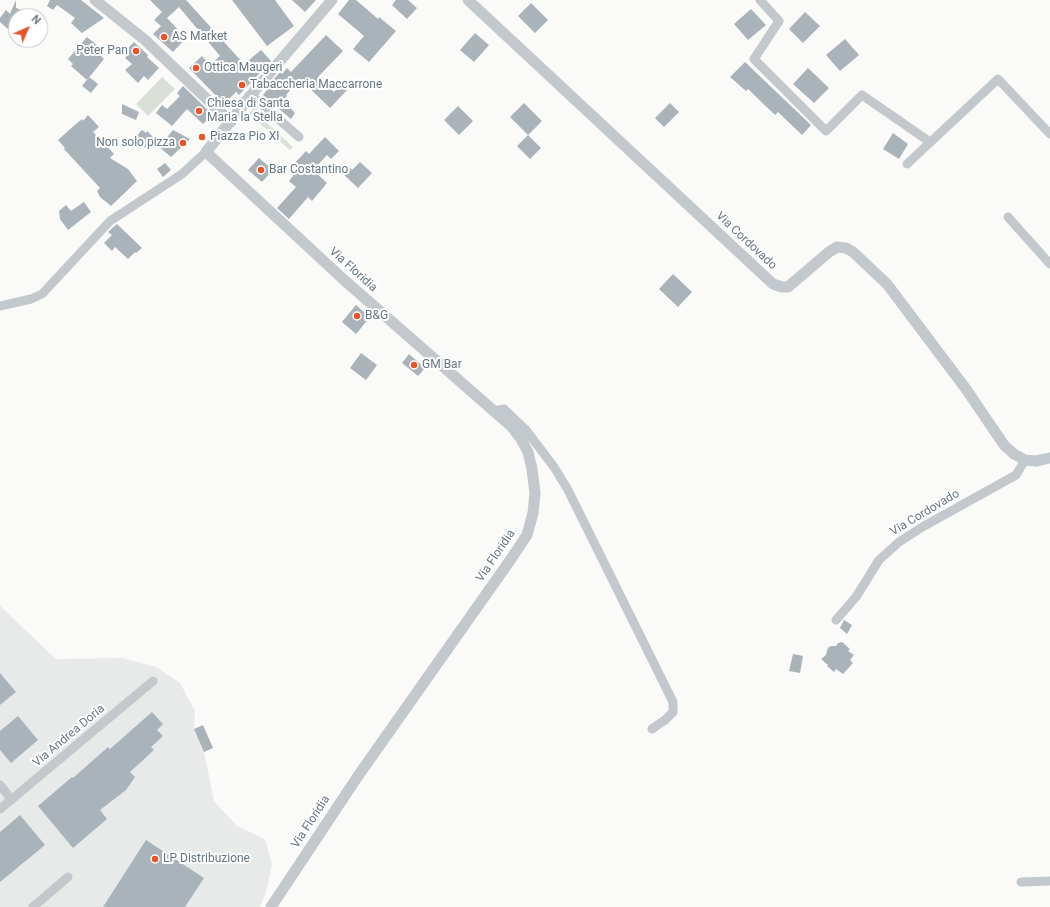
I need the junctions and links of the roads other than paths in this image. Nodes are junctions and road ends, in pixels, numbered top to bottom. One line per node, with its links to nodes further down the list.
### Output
1 (95, 0): 6 (street)
2 (332, 0): 5 (street)
3 (468, 0): 17 (street, Via Cordovado)
4 (760, 0): 9 (street)
5 (251, 95): 6 (street); 8 (street)
6 (231, 122): 10 (street)
7 (1050, 134): 9 (street)
8 (299, 137)
9 (930, 142): 11 (street)
10 (206, 152): 14 (street); 15 (street, Via Floridia)
11 (906, 164)
12 (1008, 217): 13 (street)
13 (1050, 264)
14 (0, 306)
15 (495, 411): 20 (street); 28 (street, Via Floridia)
16 (1050, 458): 17 (street)
17 (1025, 460): 18 (street, Via Cordovado)
18 (836, 620)
19 (153, 681): 22 (street, Via Andrea Doria)
20 (652, 729)
21 (0, 785): 22 (street)
22 (11, 799): 23 (street, Via Andrea Doria)
23 (0, 809)
24 (68, 877): 27 (street)
25 (1050, 881): 26 (street)
26 (1022, 882)
27 (33, 907)
28 (271, 907)

